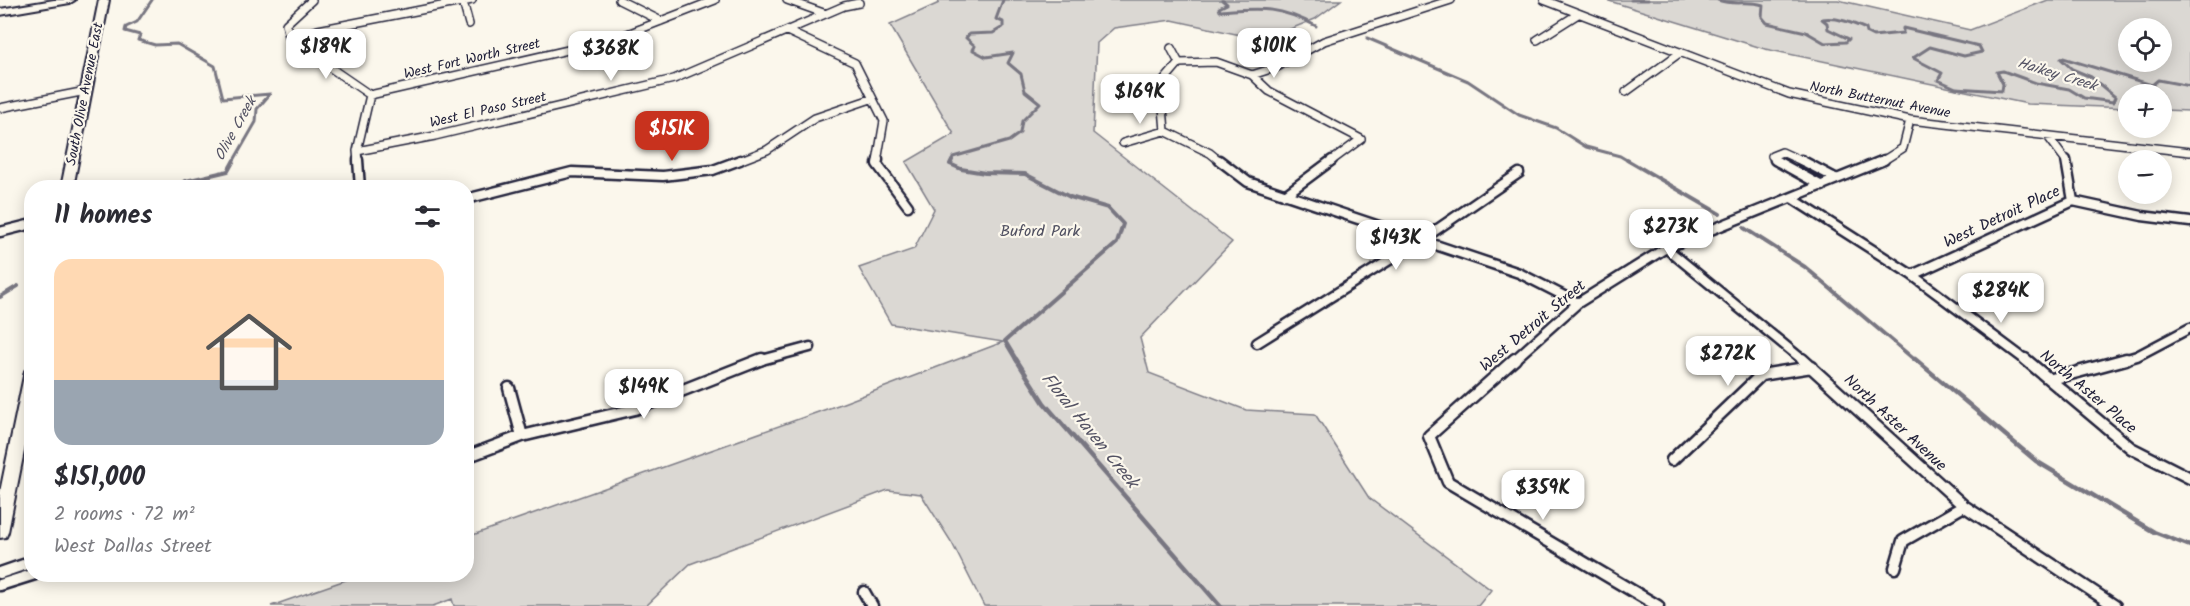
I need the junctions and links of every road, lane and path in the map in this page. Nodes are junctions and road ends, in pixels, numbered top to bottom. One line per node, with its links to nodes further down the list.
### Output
1 (70, 0): 12 (street)
2 (104, 0): 24 (street, South Olive Avenue East)
3 (312, 0): 19 (street)
4 (472, 0): 10 (street)
5 (619, 0): 15 (street)
6 (715, 0): 15 (street, West Fort Worth Street)
7 (787, 0): 13 (street)
8 (1451, 0): 23 (street)
9 (1544, 0): 14 (street, North Butternut Avenue)
10 (463, 2): 16 (street); 19 (street)
11 (859, 3): 13 (street, West El Paso Street)
12 (0, 12)
13 (826, 14): 17 (street, West El Paso Street)
14 (1578, 14): 18 (street); 21 (street, North Butternut Avenue)
15 (661, 21): 26 (street, West Fort Worth Street)
16 (469, 24)
17 (787, 32): 27 (street); 33 (street, West El Paso Street)
18 (1537, 39)
19 (290, 40): 26 (street)
20 (1171, 48): 22 (street)
21 (1681, 52): 25 (street); 29 (street, North Butternut Avenue)
22 (1179, 63): 23 (street); 30 (street)
23 (1252, 75): 40 (street)
24 (86, 91): 28 (street); 37 (street, South Olive Avenue East)
25 (1626, 92)
26 (370, 95): 33 (street)
27 (871, 99): 41 (street); 44 (street)
28 (0, 108)
29 (1910, 120): 31 (street, North Butternut Avenue); 36 (street, West Detroit Street)
30 (1165, 131): 32 (street); 40 (street)
31 (2049, 138): 34 (street, North Butternut Avenue); 43 (street, West Detroit Place)
32 (1123, 143)
33 (357, 151): 38 (street)
34 (2190, 152)
35 (1519, 173): 48 (street)
36 (1837, 179): 39 (street, West Detroit Street); 39 (street)
37 (69, 180)
38 (359, 180)
39 (1822, 186): 42 (street, West Detroit Street)
40 (1285, 195): 48 (street)
41 (474, 197)
42 (1793, 199): 49 (street, West Detroit Street); 50 (street, North Aster Place)
43 (2073, 201): 45 (street); 50 (street, West Detroit Place)
44 (908, 206)
45 (2190, 222)
46 (24, 226): 47 (street)
47 (0, 232)
48 (1423, 239): 51 (street); 53 (street)
49 (1666, 248): 51 (street, West Detroit Street); 55 (street, North Aster Avenue)
50 (1912, 275): 56 (street, North Aster Place)
51 (1578, 303): 72 (street, West Detroit Street)
52 (2190, 328): 56 (street)
53 (1257, 343)
54 (810, 347): 59 (street)
55 (1812, 367): 61 (street); 63 (street, North Aster Avenue)
56 (2052, 379): 62 (street, North Aster Place)
57 (509, 388): 59 (street)
58 (24, 411): 64 (street)
59 (522, 436): 60 (street)
60 (474, 454)
61 (1672, 460)
62 (2190, 478)
63 (1964, 506): 66 (street); 73 (street, North Aster Avenue)
64 (0, 532)
65 (24, 565): 67 (street)
66 (1894, 568)
67 (0, 573)
68 (24, 577): 69 (street)
69 (0, 585)
70 (864, 592): 71 (street)
71 (872, 606)
72 (1658, 606)
73 (2115, 606)

